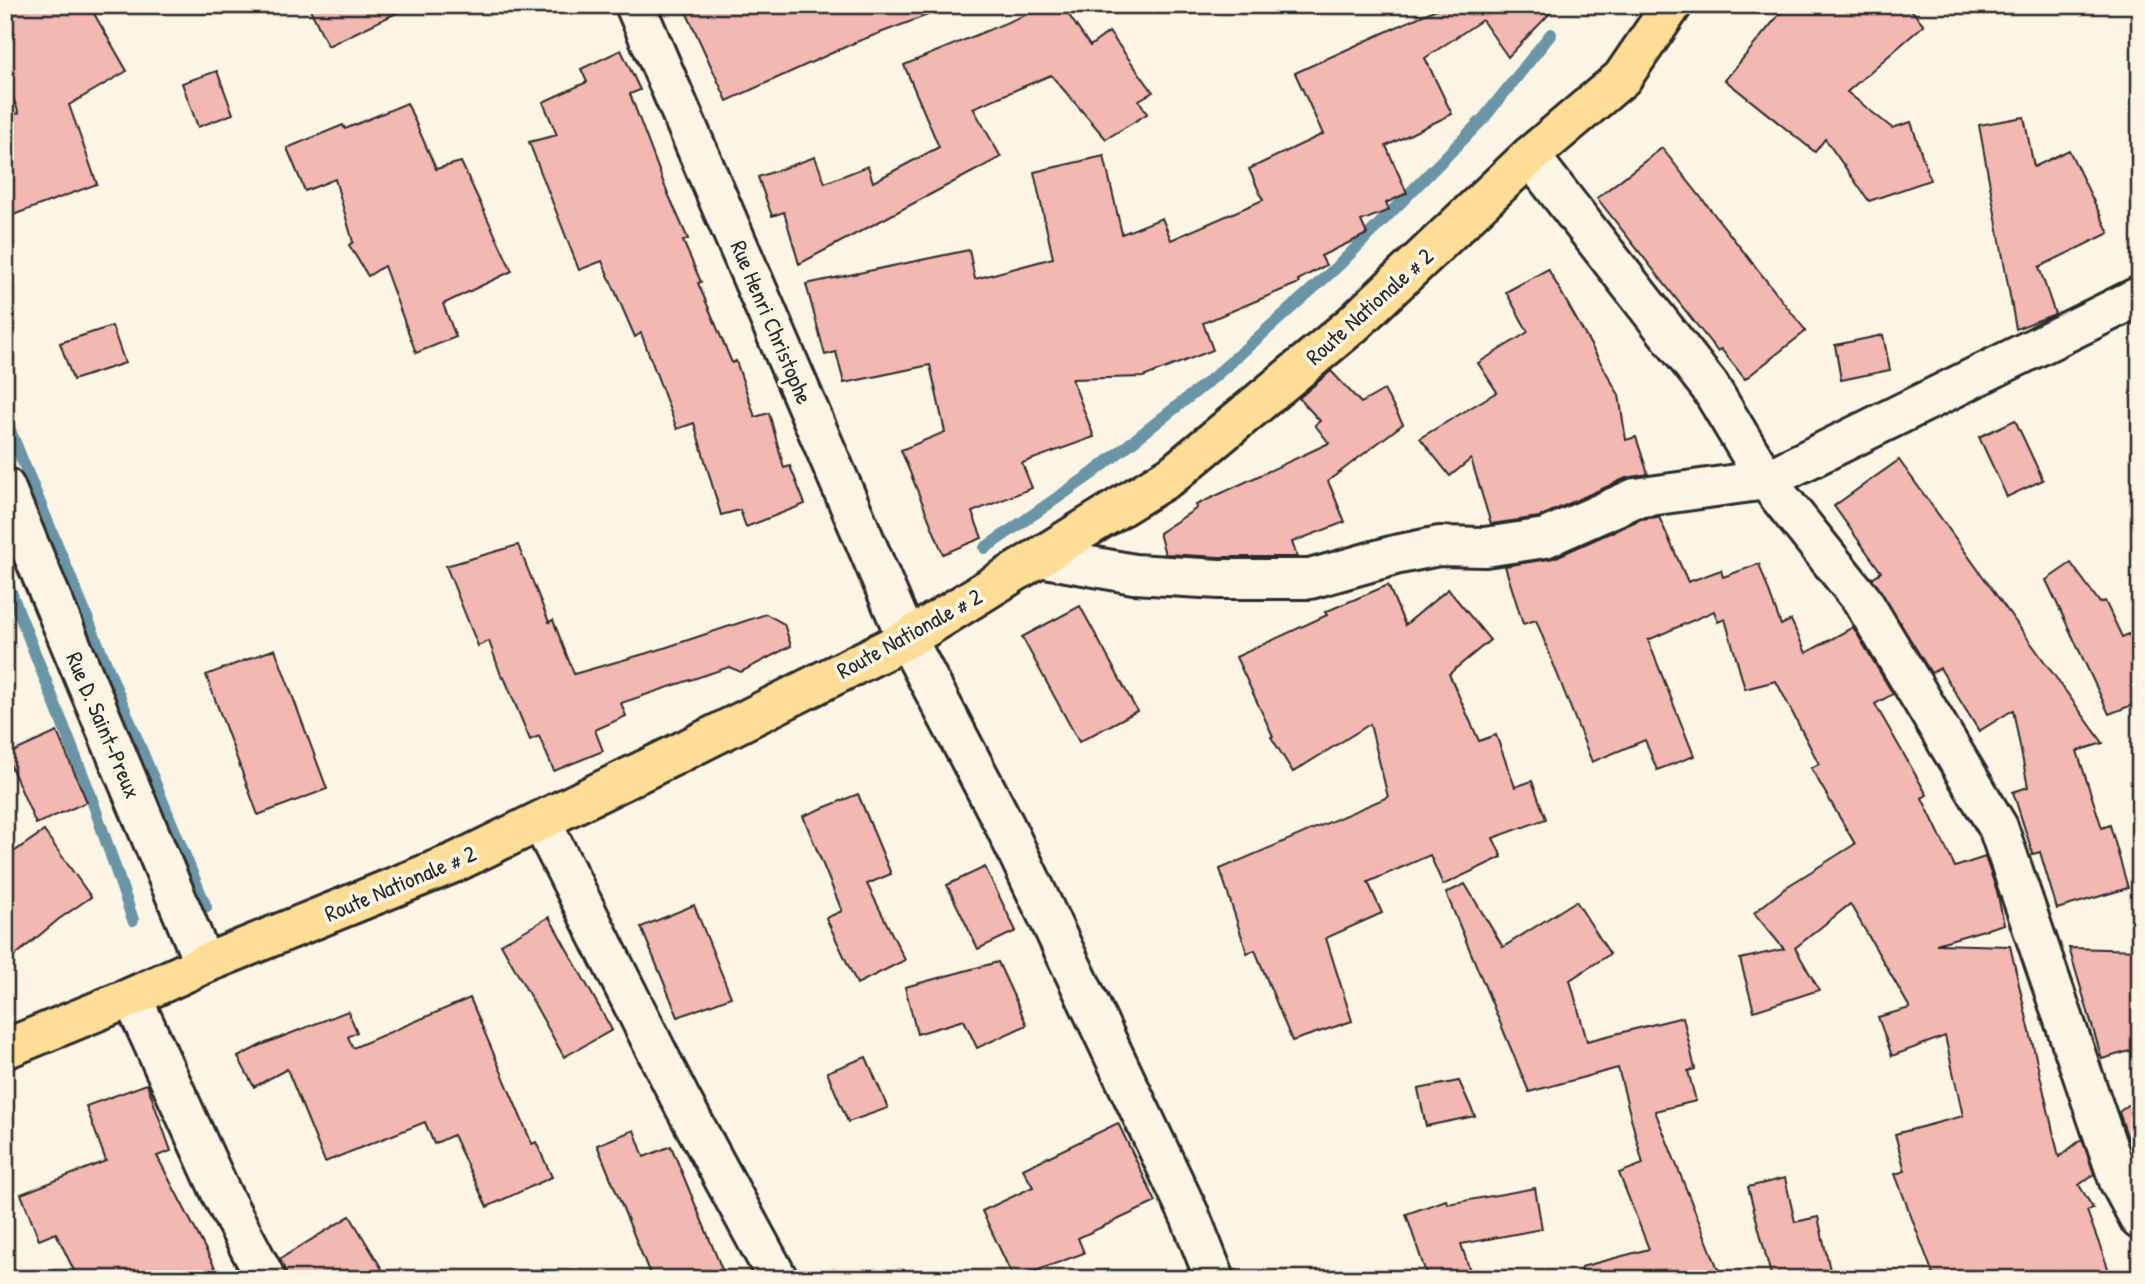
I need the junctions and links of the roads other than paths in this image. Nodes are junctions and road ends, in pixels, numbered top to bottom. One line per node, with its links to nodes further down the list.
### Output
1 (635, 5): 8 (street, Rue Henri Christophe)
2 (1672, 5): 3 (main road, Route Nationale # 2)
3 (1530, 156): 5 (street); 7 (main road, Route Nationale # 2)
4 (2140, 296): 5 (street)
5 (1766, 480): 7 (street); 13 (street)
6 (5, 487): 10 (street, Rue D. Saint-Preux)
7 (1040, 557): 8 (main road, Route Nationale # 2)
8 (907, 639): 9 (main road, Route Nationale # 2); 16 (street, Rue Henri Christophe)
9 (541, 821): 10 (main road, Route Nationale # 2); 15 (street)
10 (204, 964): 11 (main road, Route Nationale # 2)
11 (132, 996): 12 (main road, Route Nationale # 2); 14 (street)
12 (5, 1049)
13 (2140, 1220)
14 (266, 1279)
15 (778, 1279)
16 (1216, 1279)

